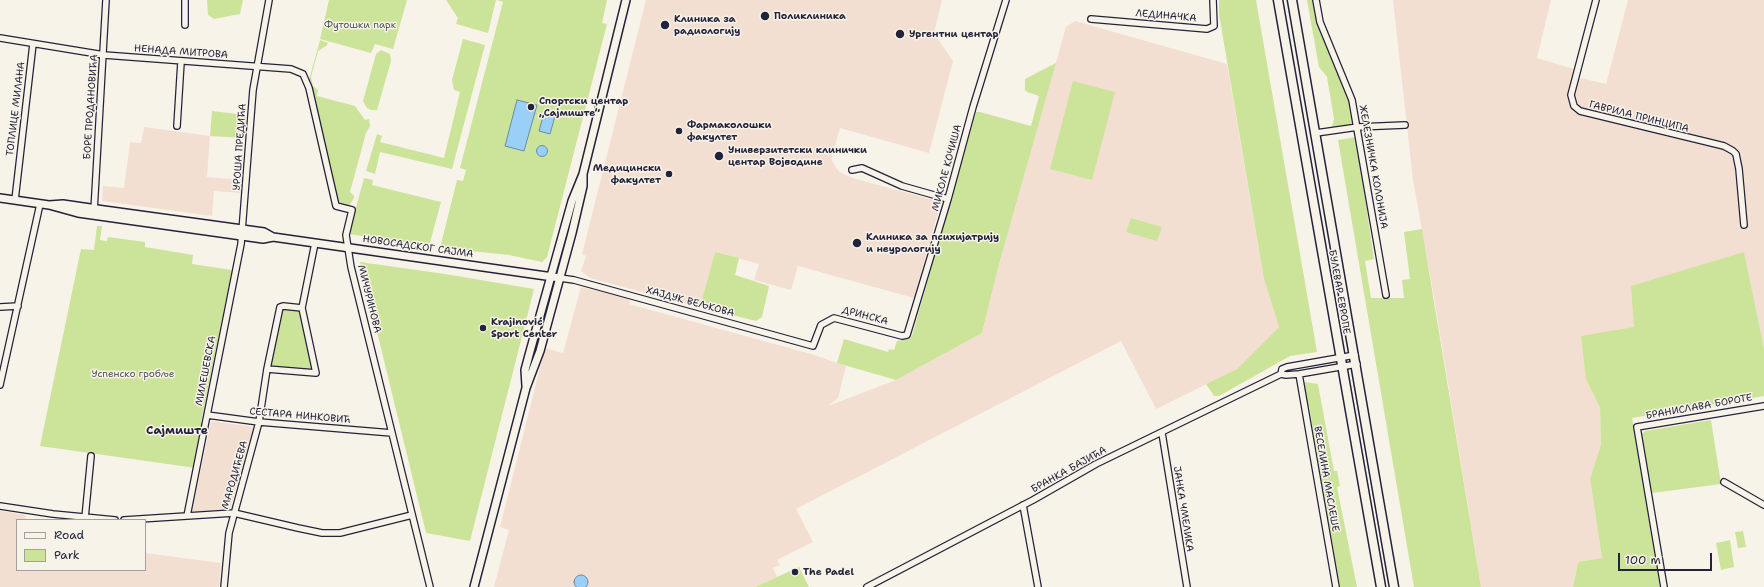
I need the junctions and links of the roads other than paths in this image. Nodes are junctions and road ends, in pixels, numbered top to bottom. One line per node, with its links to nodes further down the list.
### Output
1 (106, 0): 15 (street, БОРЕ ПРОДАНОВИЋА)
2 (185, 0): 12 (street)
3 (269, 0): 17 (street, УРОША ПРЕДИЋА)
4 (626, 0): 23 (street)
5 (1006, 0): 25 (street, МИКОЛЕ КОЧИША)
6 (1212, 0): 11 (street, ЛЕДИНАЧКА)
7 (1278, 0): 42 (main road, БУЛЕВАР ЕВРОПЕ)
8 (1292, 0): 21 (main road, БУЛЕВАР ЕВРОПЕ)
9 (1316, 0): 20 (street, ЖЕЛЕЗНИЧКА КОЛОНИЈА)
10 (1596, 0): 29 (street, ГАВРИЛА ПРИНЦИПА)
11 (1091, 19)
12 (185, 25)
13 (0, 38): 14 (street, НЕНАДА МИТРОВА)
14 (33, 44): 15 (street, НЕНАДА МИТРОВА); 26 (street, ТОПЛИЦЕ МИЛАНА)
15 (104, 55): 16 (street, НЕНАДА МИТРОВА); 28 (street, БОРЕ ПРОДАНОВИЋА)
16 (181, 62): 17 (street, НЕНАДА МИТРОВА); 18 (street)
17 (257, 66): 30 (street, УРОША ПРЕДИЋА); 32 (street, МИЧУРИНОВА)
18 (177, 126)
19 (1405, 126): 20 (street)
20 (1358, 127): 21 (street); 35 (street, ЖЕЛЕЗНИЧКА КОЛОНИЈА)
21 (1316, 133): 41 (main road, БУЛЕВАР ЕВРОПЕ)
22 (852, 170): 25 (street)
23 (583, 174): 33 (street); 34 (street)
24 (0, 198): 26 (street, НОВОСАДСКОГ САЈМА)
25 (948, 199): 39 (street, МИКОЛЕ КОЧИША)
26 (15, 200): 27 (street, НОВОСАДСКОГ САЈМА)
27 (40, 204): 28 (street, НОВОСАДСКОГ САЈМА); 36 (street)
28 (94, 212): 30 (street, НОВОСАДСКОГ САЈМА)
29 (1744, 225)
30 (242, 233): 31 (street, НОВОСАДСКОГ САЈМА); 51 (street, МИЛЕШЕВСКА)
31 (315, 243): 32 (street, НОВОСАДСКОГ САЈМА); 38 (street)
32 (348, 247): 33 (street, НОВОСАДСКОГ САЈМА); 53 (street, МИЧУРИНОВА)
33 (550, 276): 34 (street, НОВОСАДСКОГ САЈМА); 49 (street)
34 (560, 278): 40 (street, ХАЈДУК ВЕЉКОВА); 49 (street)
35 (1386, 295)
36 (18, 306): 37 (street); 48 (street)
37 (0, 307)
38 (302, 308): 45 (street, МАРОДИЋЕВА); 45 (street)
39 (902, 336): 40 (street, ДРИНСКА)
40 (815, 345)
41 (1355, 355): 42 (street, БРАНКА БАЈИЋА); 43 (main road, БУЛЕВАР ЕВРОПЕ)
42 (1340, 358): 44 (main road, БУЛЕВАР ЕВРОПЕ); 46 (street, БРАНКА БАЈИЋА)
43 (1356, 364): 44 (street, БРАНКА БАЈИЋА); 74 (main road, БУЛЕВАР ЕВРОПЕ)
44 (1342, 367): 47 (street, БРАНКА БАЈИЋА); 73 (main road, БУЛЕВАР ЕВРОПЕ)
45 (269, 369): 52 (street, МАРОДИЋЕВА)
46 (1281, 374): 47 (street, БРАНКА БАЈИЋА); 54 (street, БРАНКА БАЈИЋА)
47 (1299, 374): 72 (street, ВЕСЕЛИНА МАСЛЕШЕ)
48 (0, 385)
49 (526, 388): 68 (street)
50 (1764, 406): 75 (street, БРАНИСЛАВА БОРОТЕ)
51 (207, 414): 52 (street, СЕСТАРА НИНКОВИЋ); 62 (street, МИЛЕШЕВСКА)
52 (259, 422): 53 (street, СЕСТАРА НИНКОВИЋ); 60 (street, МАРОДИЋЕВА)
53 (392, 432): 61 (street, МИЧУРИНОВА)
54 (1162, 433): 59 (street, БРАНКА БАЈИЋА); 71 (street, ЈАНКА ЧМЕЛИКА)
55 (91, 456): 63 (street)
56 (1724, 482): 57 (street)
57 (1764, 505)
58 (0, 506): 63 (street)
59 (1023, 506): 69 (street, БРАНКА БАЈИЋА); 70 (street)
60 (234, 513): 61 (street); 62 (street); 66 (street, МАРОДИЋЕВА)
61 (412, 515): 67 (street, МИЧУРИНОВА)
62 (187, 516): 65 (street)
63 (85, 518): 64 (street)
64 (100, 519)
65 (140, 519)
66 (224, 587)
67 (430, 587)
68 (474, 587)
69 (866, 587)
70 (1038, 587)
71 (1187, 587)
72 (1336, 587)
73 (1381, 587)
74 (1394, 587)
75 (1664, 587)

